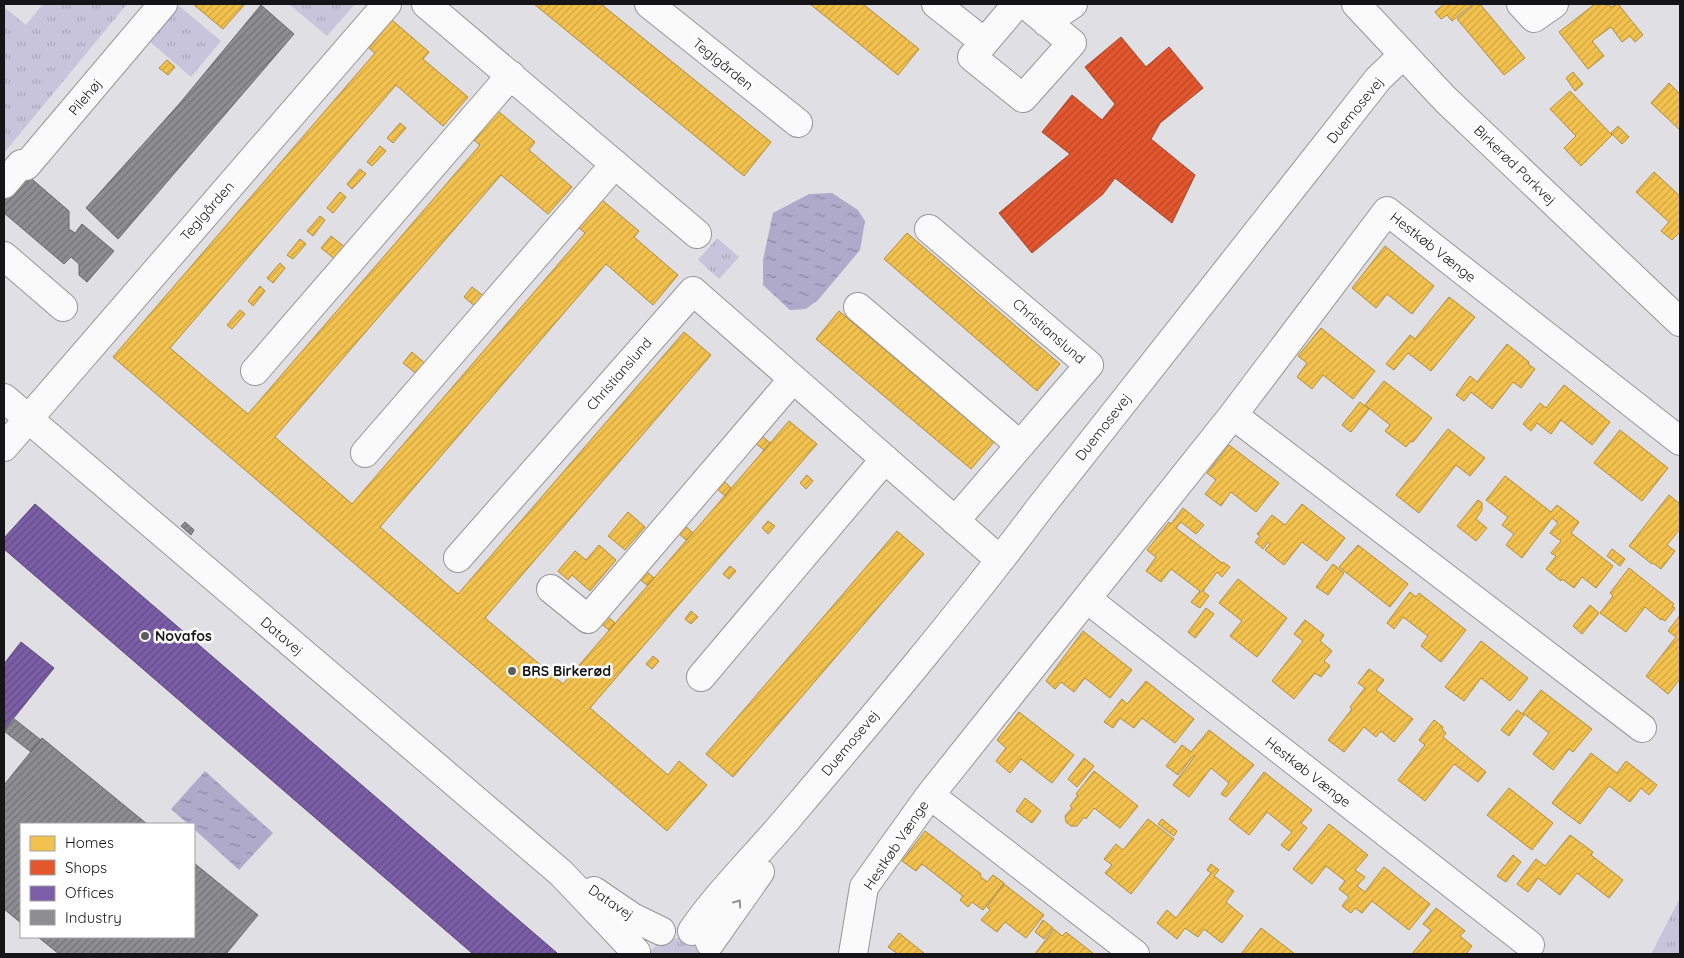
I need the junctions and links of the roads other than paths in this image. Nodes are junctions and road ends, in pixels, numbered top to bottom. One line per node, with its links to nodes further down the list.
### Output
1 (163, 4): 18 (street, Pilehøj)
2 (387, 4): 29 (street, Teglgården)
3 (426, 4): 15 (street)
4 (649, 4): 16 (street, Teglgården)
5 (936, 4): 13 (street)
6 (1016, 4): 13 (street)
7 (1025, 4): 12 (street)
8 (1073, 4): 12 (street)
9 (1356, 4): 14 (street, Birkerød Parkvej)
10 (1521, 4): 11 (street)
11 (1554, 4)
12 (1046, 22): 13 (street)
13 (984, 42)
14 (1403, 55): 24 (street, Birkerød Parkvej); 37 (street, Duemosevej)
15 (511, 75): 17 (street); 25 (street)
16 (798, 124)
17 (615, 164): 20 (street); 33 (street)
18 (4, 184)
19 (929, 229): 31 (street, Christianslund)
20 (697, 234)
21 (4, 256): 22 (street)
22 (63, 307)
23 (858, 307): 31 (street)
24 (1680, 322)
25 (255, 371)
26 (793, 379): 34 (street, Christianslund); 36 (street, Christianslund); 38 (street)
27 (4, 398): 29 (street, Datavej)
28 (1233, 415): 30 (street, Hestkøb Vænge); 39 (street, Hestkøb Vænge); 41 (street)
29 (27, 419): 32 (street, Teglgården); 43 (street, Datavej)
30 (1680, 441)
31 (1020, 445): 35 (street, Christianslund)
32 (4, 446)
33 (365, 453)
34 (885, 459): 35 (street, Christianslund); 40 (street)
35 (955, 521): 37 (street, Christianslund)
36 (458, 558)
37 (1000, 560): 45 (street, Duemosevej)
38 (550, 590)
39 (1087, 599): 42 (street, Hestkøb Vænge); 46 (street, Hestkøb Vænge)
40 (701, 677)
41 (1642, 728)
42 (930, 795): 48 (street, Hestkøb Vænge); 49 (street, Hestkøb Vænge)
43 (561, 873): 44 (street, Datavej); 47 (street, Datavej)
44 (661, 930): 45 (street); 47 (street)
45 (707, 943)
46 (1530, 945)
47 (636, 953)
48 (855, 954)
49 (1134, 954)

